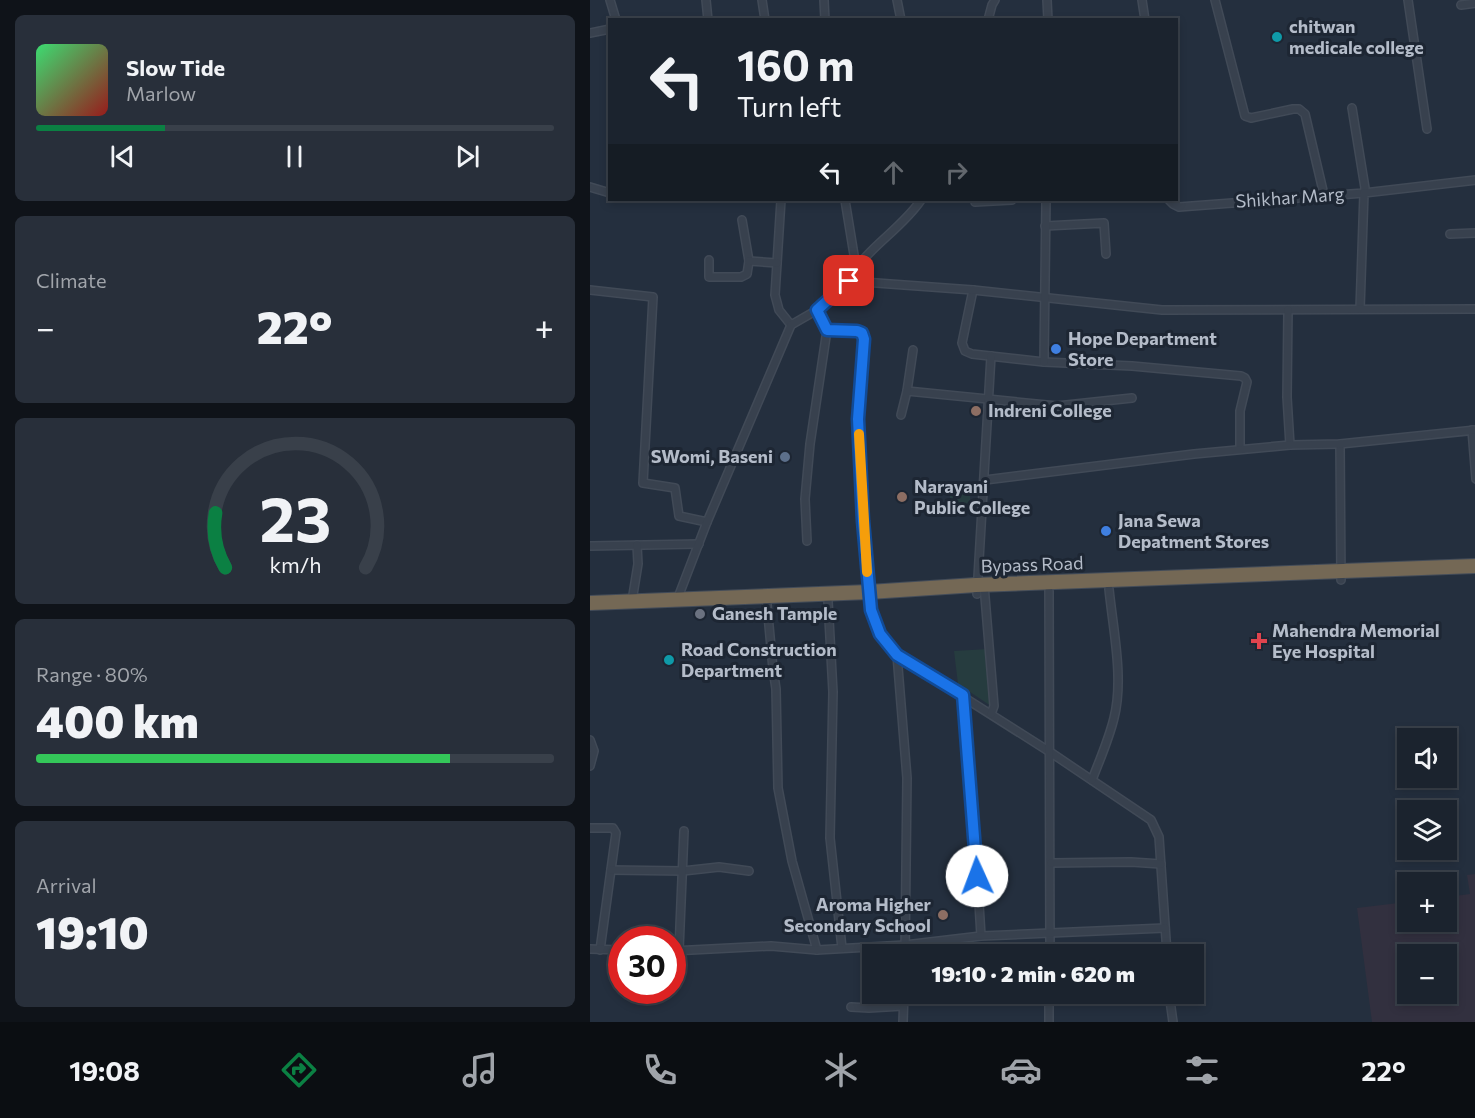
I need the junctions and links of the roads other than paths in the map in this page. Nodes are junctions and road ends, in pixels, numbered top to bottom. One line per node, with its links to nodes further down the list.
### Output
1 (610, 0): 13 (street)
2 (706, 0): 14 (street)
3 (762, 0): 15 (street)
4 (824, 0): 16 (street)
5 (898, 0): 17 (street)
6 (995, 0): 18 (street)
7 (1047, 0): 19 (street)
8 (1142, 0): 20 (street)
9 (1216, 0): 29 (street)
10 (1408, 0): 24 (street)
11 (1475, 3): 12 (street)
12 (1461, 5)
13 (615, 18)
14 (708, 18)
15 (765, 18)
16 (825, 18)
17 (901, 18)
18 (989, 18)
19 (1048, 18)
20 (1145, 18)
21 (608, 29): 22 (street)
22 (590, 33)
23 (1352, 108): 28 (street, Shikhar Marg)
24 (1427, 129)
25 (1475, 180): 28 (street)
26 (590, 187): 27 (street)
27 (608, 192)
28 (1364, 193): 29 (street, Shikhar Marg); 50 (street)
29 (1324, 195): 35 (street, Shikhar Marg)
30 (781, 201): 44 (street)
31 (845, 201): 45 (street)
32 (919, 201): 45 (street)
33 (994, 201): 36 (street)
34 (1046, 201): 38 (street)
35 (1170, 201)
36 (975, 202)
37 (742, 220): 43 (street)
38 (1045, 226): 41 (street); 49 (street)
39 (1475, 233): 40 (street)
40 (1450, 234)
41 (1106, 254)
42 (709, 260): 43 (street)
43 (749, 261): 44 (street)
44 (777, 263): 54 (street)
45 (856, 267): 46 (street)
46 (849, 281): 48 (street); 52 (street)
47 (590, 290): 69 (street)
48 (972, 290): 49 (street); 57 (street)
49 (1046, 298): 53 (street); 58 (street)
50 (1360, 309): 51 (street); 53 (street)
51 (1475, 309)
52 (817, 310): 54 (street); 55 (street)
53 (1288, 310): 65 (street)
54 (791, 325): 69 (street)
55 (827, 330): 70 (street); 81 (street)
56 (913, 350): 59 (street)
57 (991, 356): 58 (street); 61 (street)
58 (1044, 363): 66 (street)
59 (908, 392): 61 (street); 62 (street)
60 (1132, 398): 61 (street)
61 (988, 400): 68 (street)
62 (901, 416)
63 (1474, 430): 64 (street); 67 (street)
64 (1340, 444): 65 (street); 75 (street)
65 (1290, 446): 66 (street)
66 (1240, 449): 68 (street)
67 (1475, 479)
68 (985, 480): 79 (street)
69 (707, 522): 71 (street)
70 (807, 541)
71 (698, 544): 72 (street); 82 (street)
72 (637, 545): 73 (street); 83 (street)
73 (590, 546)
74 (1475, 566): 75 (highway, Bypass Road)
75 (1341, 575): 76 (highway, Bypass Road); 77 (highway, Bypass Road)
76 (1475, 576)
77 (1204, 580): 78 (highway, Bypass Road); 79 (highway, Bypass Road)
78 (1109, 589): 80 (highway, Bypass Road); 94 (street)
79 (981, 590): 80 (highway, Bypass Road); 81 (highway, Bypass Road); 90 (street)
80 (1049, 591): 92 (street)
81 (869, 596): 82 (highway, Bypass Road); 84 (highway, Bypass Road); 88 (street)
82 (677, 600): 83 (highway, Bypass Road)
83 (632, 601): 85 (highway, Bypass Road)
84 (828, 602): 86 (highway, Bypass Road); 111 (street)
85 (590, 603)
86 (767, 604): 87 (highway, Bypass Road); 116 (street)
87 (590, 612)
88 (897, 655): 89 (street); 106 (street)
89 (963, 695): 90 (street); 105 (street)
90 (991, 714): 92 (street)
91 (590, 740): 93 (street)
92 (1050, 752): 94 (street); 97 (street)
93 (590, 766)
94 (1092, 780): 98 (street)
95 (590, 828): 99 (street)
96 (684, 831): 100 (street)
97 (1051, 863): 98 (street); 104 (street)
98 (1161, 864): 103 (street)
99 (611, 870): 100 (street); 113 (street)
100 (683, 871): 101 (street); 102 (street)
101 (749, 871)
102 (678, 926)
103 (1165, 928): 104 (street); 109 (street)
104 (1050, 933): 105 (street); 108 (street)
105 (981, 936): 107 (street)
106 (905, 944)
107 (913, 944)
108 (1050, 944)
109 (1166, 944)
110 (862, 947): 111 (street)
111 (842, 948): 116 (street)
112 (590, 949): 113 (street)
113 (599, 950): 114 (street)
114 (608, 950)
115 (686, 950): 116 (street)
116 (817, 950)
117 (1049, 1004): 122 (street)
118 (1171, 1004): 123 (street)
119 (851, 1006): 120 (street)
120 (903, 1006): 121 (street)
121 (903, 1022)
122 (1049, 1022)
123 (1173, 1022)

